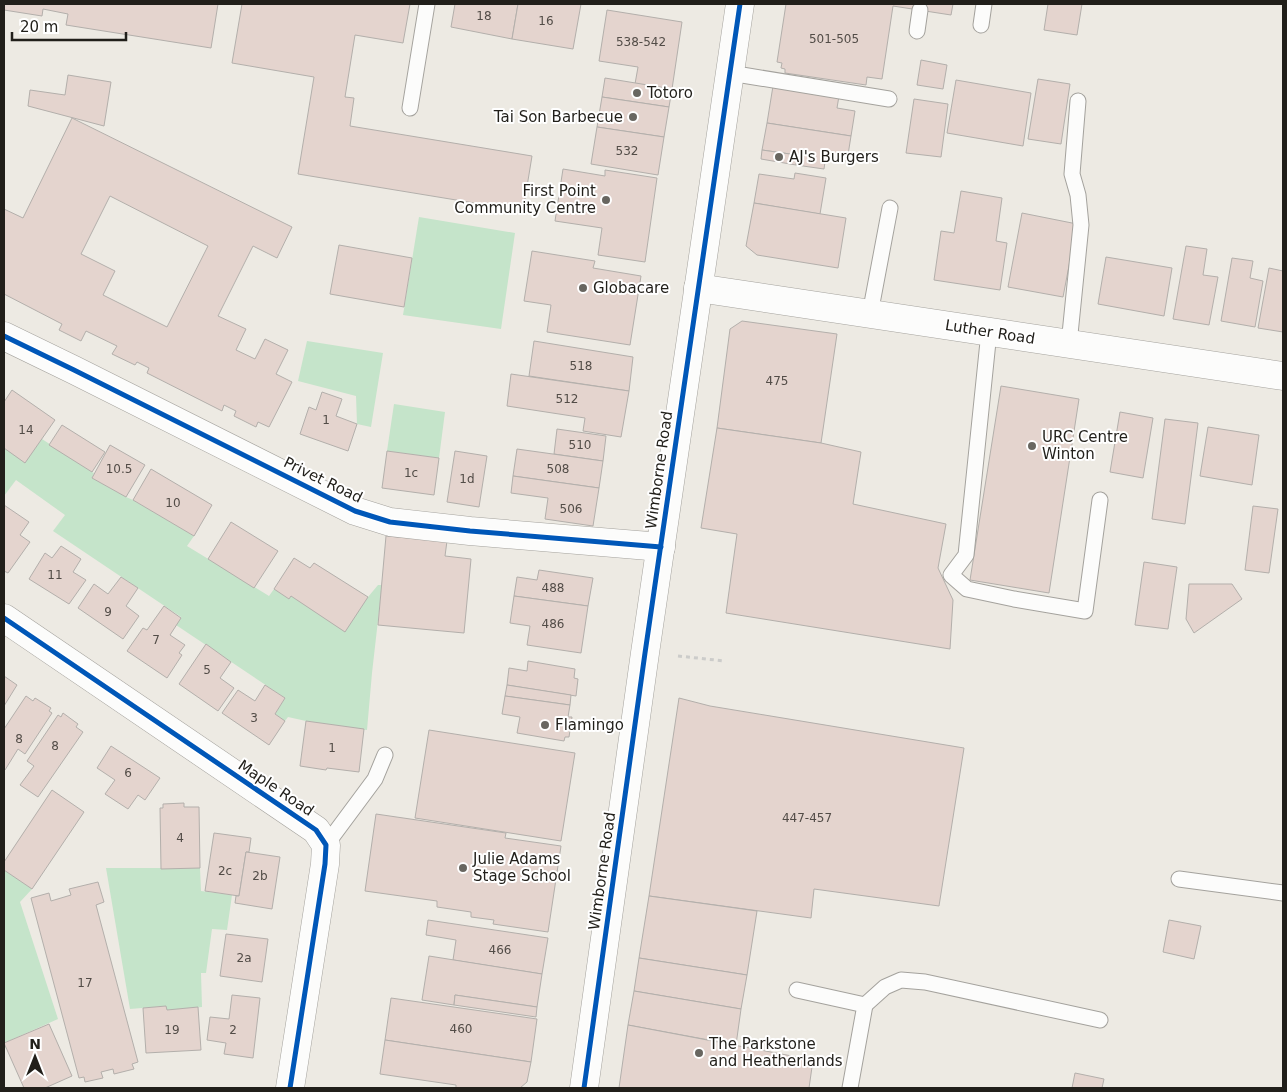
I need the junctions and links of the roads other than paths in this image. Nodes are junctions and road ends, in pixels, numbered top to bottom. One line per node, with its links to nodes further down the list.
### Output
1 (427, 4): 10 (lane)
2 (740, 4): 7 (street, Wimborne Road)
3 (984, 4): 5 (lane)
4 (920, 10): 6 (lane)
5 (981, 25)
6 (917, 31)
7 (730, 73): 8 (lane); 12 (street, Wimborne Road)
8 (889, 99)
9 (1078, 101): 16 (lane)
10 (410, 108)
11 (890, 208): 13 (lane)
12 (698, 288): 13 (street, Luther Road); 19 (street, Wimborne Road)
13 (870, 314): 14 (street, Luther Road)
14 (989, 332): 16 (street, Luther Road); 18 (lane)
15 (4, 336): 19 (street, Privet Road)
16 (1069, 344): 17 (street, Luther Road)
17 (1283, 376)
18 (1100, 500)
19 (660, 547): 29 (street, Wimborne Road)
20 (4, 618): 22 (street, Maple Road)
21 (385, 755): 22 (lane)
22 (326, 845): 28 (street)
23 (1180, 879): 24 (lane)
24 (1283, 893)
25 (797, 990): 26 (lane)
26 (865, 1005): 27 (lane); 30 (lane)
27 (1100, 1020)
28 (290, 1088)
29 (584, 1088)
30 (850, 1088)

